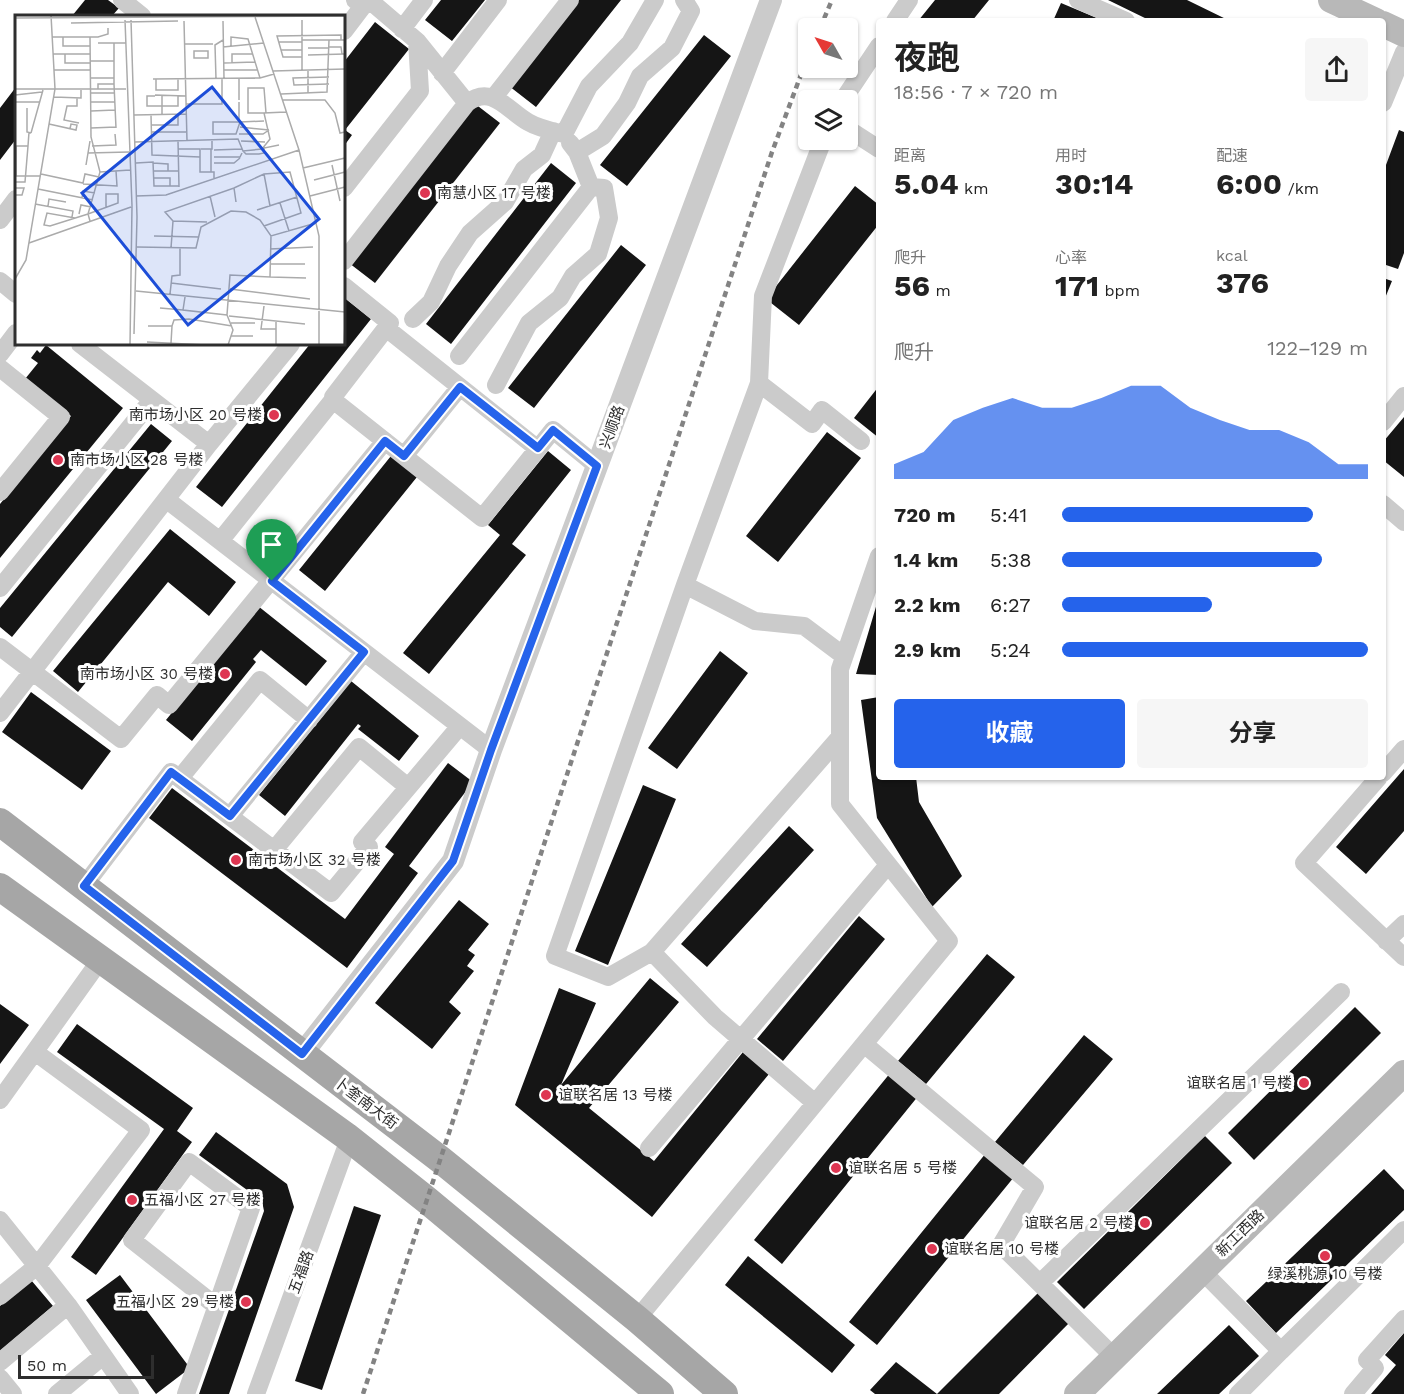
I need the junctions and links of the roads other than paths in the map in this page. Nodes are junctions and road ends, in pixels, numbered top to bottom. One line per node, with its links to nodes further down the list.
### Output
1 (122, 0): 12 (street)
2 (424, 0): 18 (street)
3 (498, 0): 23 (street)
4 (570, 0): 26 (street)
5 (655, 0): 28 (street)
6 (684, 0): 32 (street)
7 (771, 0): 63 (street, 兴顺路)
8 (909, 0): 13 (street)
9 (1078, 0): 14 (street)
10 (1332, 0): 15 (main road)
11 (363, 2): 17 (street); 18 (street)
12 (141, 15)
13 (897, 18)
14 (1119, 18)
15 (1370, 18)
16 (1386, 25): 19 (main road)
17 (345, 29)
18 (402, 29): 20 (street)
19 (1404, 34)
20 (417, 42): 23 (street); 33 (street)
21 (876, 50): 24 (street)
22 (1404, 52): 25 (street)
23 (442, 73): 27 (street)
24 (850, 90)
25 (1386, 96)
26 (494, 97): 27 (street); 28 (street)
27 (467, 103): 37 (street)
28 (559, 133): 32 (street); 43 (street)
29 (858, 135): 30 (street)
30 (876, 147)
31 (819, 150): 51 (street)
32 (577, 152): 34 (street)
33 (345, 187)
34 (591, 187): 49 (street); 52 (street)
35 (15, 201): 36 (street)
36 (0, 220)
37 (345, 261)
38 (345, 263): 39 (street)
39 (345, 276)
40 (0, 281): 42 (street)
41 (345, 287): 44 (street)
42 (15, 293)
43 (413, 319)
44 (386, 327): 53 (street); 55 (street)
45 (15, 334): 48 (street)
46 (81, 345): 56 (street)
47 (290, 345): 60 (street)
48 (0, 354)
49 (459, 356)
50 (0, 368): 64 (street)
51 (759, 383): 59 (street); 71 (street)
52 (496, 385)
53 (460, 387): 61 (street); 62 (street)
54 (1404, 396): 57 (street)
55 (333, 397)
56 (153, 400): 60 (street); 72 (street)
57 (1386, 418)
58 (385, 441): 62 (street); 68 (street); 70 (street)
59 (861, 441)
60 (209, 444): 65 (street)
61 (538, 448): 62 (street); 63 (street)
62 (404, 456)
63 (597, 466): 82 (street, 兴顺路)
64 (0, 492)
65 (167, 500): 68 (street); 76 (street)
66 (1386, 507): 67 (street)
67 (1404, 522)
68 (220, 541): 70 (street)
69 (876, 565): 75 (street)
70 (272, 581): 74 (street); 76 (street)
71 (685, 585): 75 (street); 95 (street)
72 (0, 588)
73 (0, 647): 76 (street)
74 (364, 652): 78 (street); 79 (street)
75 (844, 656): 80 (street)
76 (32, 672): 77 (street)
77 (0, 713)
78 (309, 720): 84 (street); 87 (street)
79 (460, 726): 82 (street); 86 (street)
80 (840, 737): 90 (street); 95 (street)
81 (1404, 749): 83 (street)
82 (491, 750): 102 (street, 兴顺路)
83 (1386, 770)
84 (180, 778): 87 (street); 91 (street)
85 (1376, 780): 94 (street)
86 (408, 788): 89 (street); 89 (street)
87 (230, 816): 89 (street)
88 (0, 822): 91 (main road, 卜奎南大街)
89 (274, 850)
90 (888, 865): 99 (street); 100 (street)
91 (84, 886): 102 (main road, 卜奎南大街)
92 (0, 887): 97 (main road)
93 (1404, 924): 94 (street)
94 (1386, 941): 96 (street)
95 (652, 952): 99 (street)
96 (1404, 957)
97 (100, 959): 101 (street); 128 (main road)
98 (1341, 992): 112 (street)
99 (741, 1039): 105 (street); 106 (street)
100 (864, 1044): 105 (street); 112 (street)
101 (35, 1052): 104 (street); 110 (street)
102 (302, 1054): 117 (main road, 卜奎南大街)
103 (1404, 1073): 111 (main road, 新工西路)
104 (0, 1100)
105 (815, 1103): 117 (street)
106 (649, 1148)
107 (345, 1150): 127 (street, 五福路)
108 (0, 1220): 110 (street)
109 (1404, 1230): 118 (street)
110 (37, 1266): 113 (street); 114 (street)
111 (1202, 1271): 118 (street); 120 (main road, 新工西路)
112 (1040, 1283): 120 (street)
113 (0, 1296)
114 (68, 1305): 119 (street); 121 (street)
115 (216, 1306): 115 (street); 126 (street)
116 (1404, 1318): 132 (street)
117 (637, 1319): 129 (main road, 卜奎南大街)
118 (1281, 1351): 131 (street)
119 (103, 1356): 124 (street); 125 (street)
120 (1114, 1358): 130 (main road, 新工西路)
121 (0, 1362)
122 (0, 1378): 123 (street)
123 (13, 1394)
124 (57, 1394)
125 (130, 1394)
126 (186, 1394)
127 (256, 1394)
128 (660, 1394)
129 (724, 1394)
130 (1077, 1394)
131 (1238, 1394)
132 (1353, 1394)

